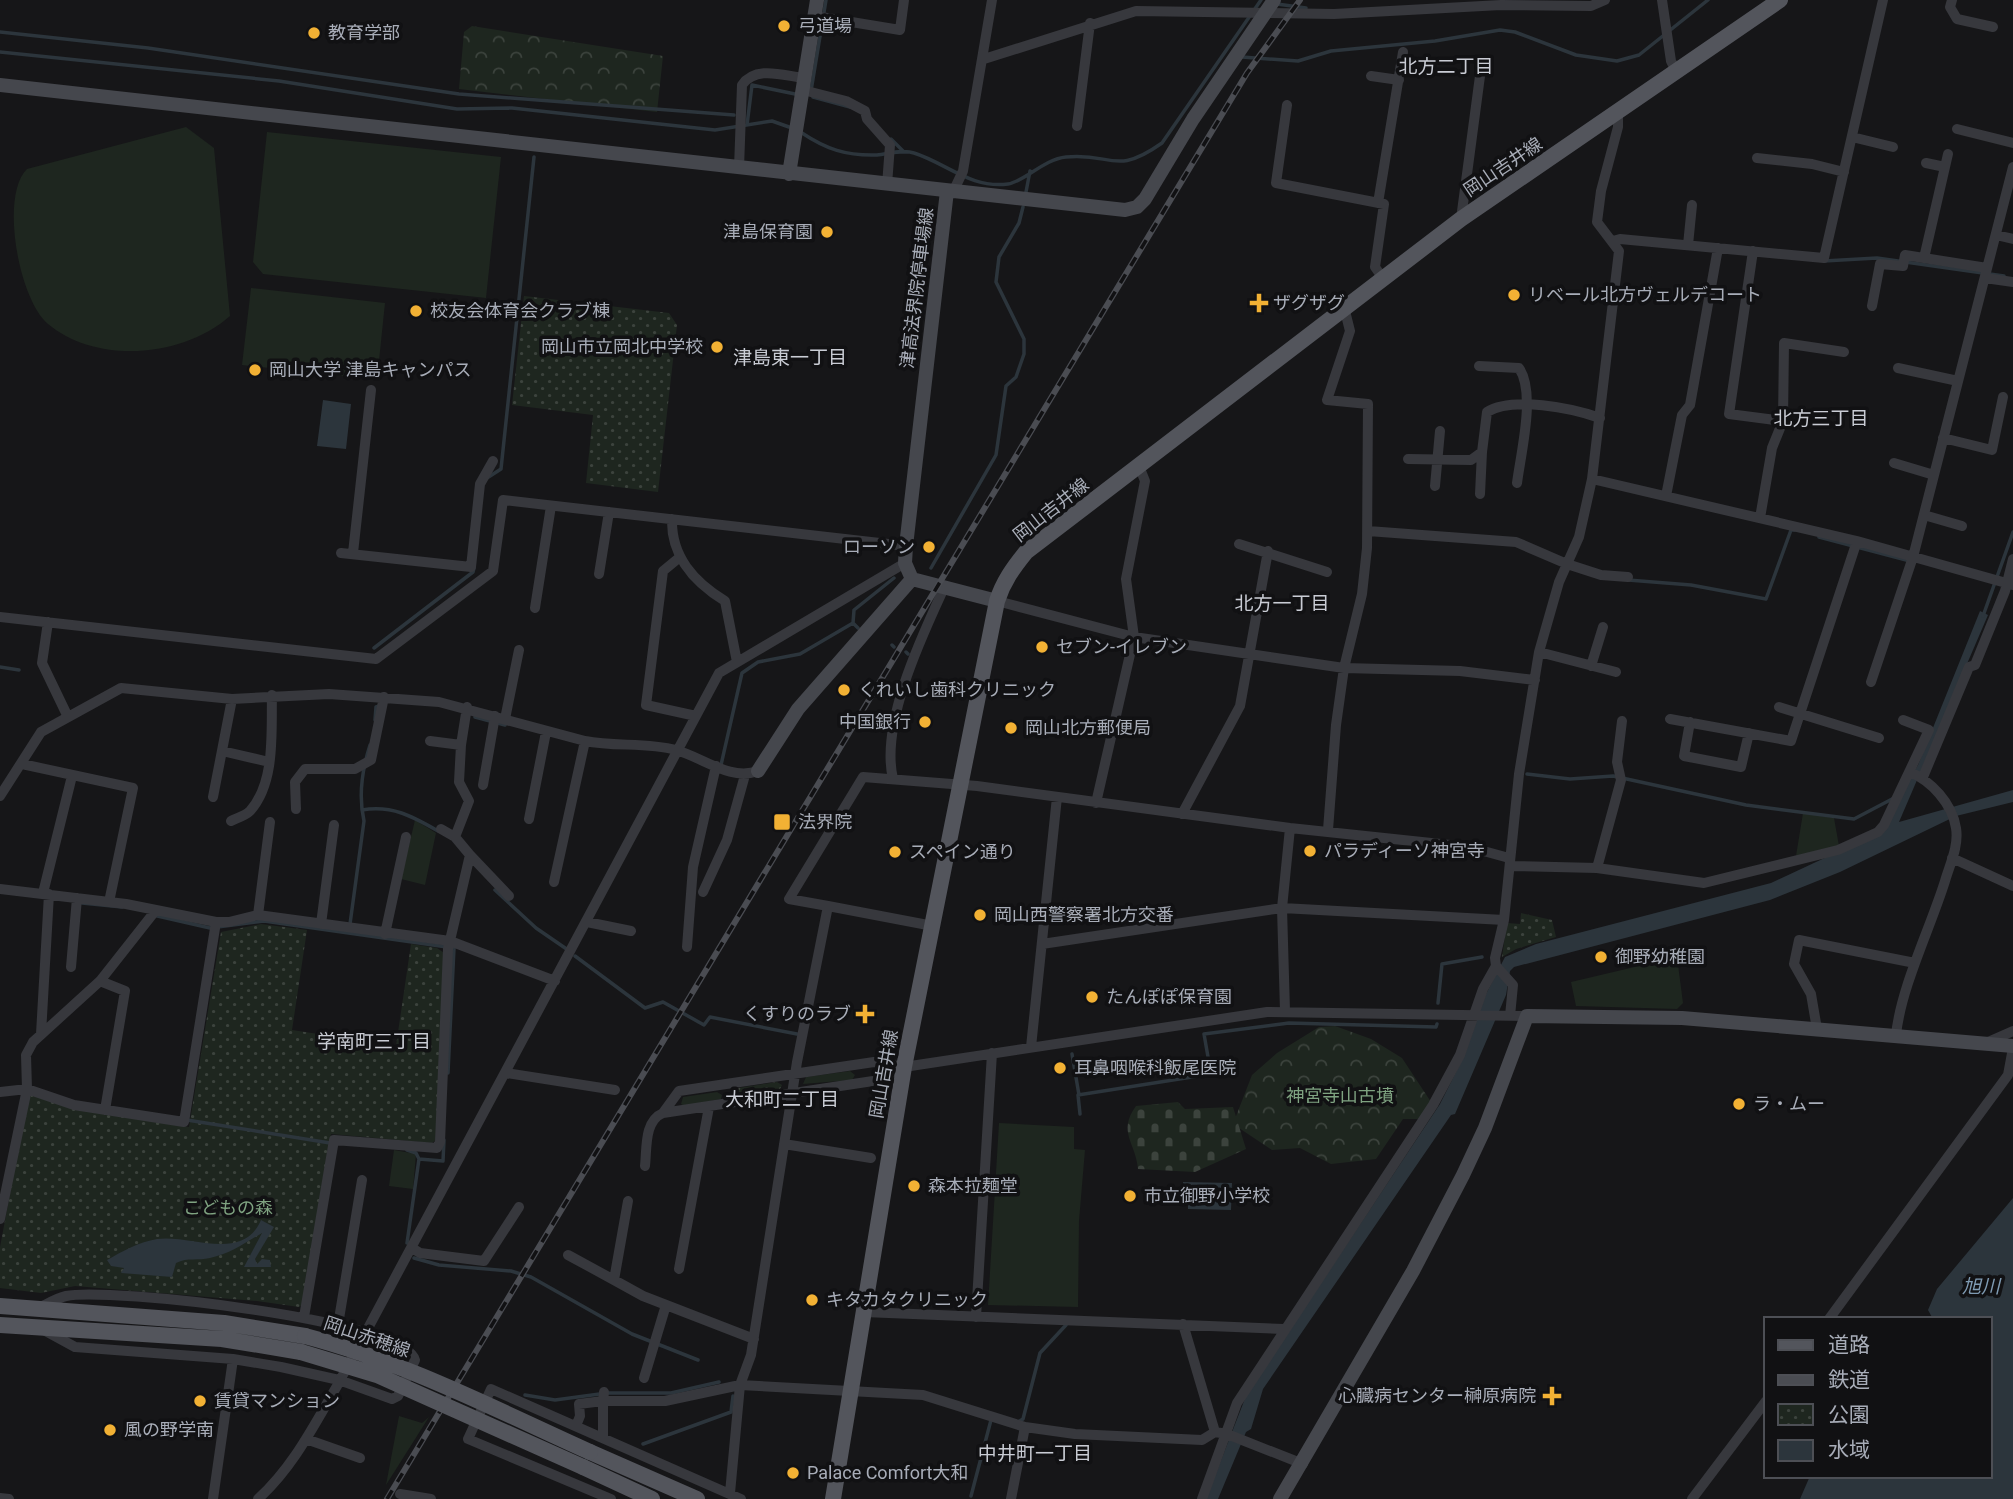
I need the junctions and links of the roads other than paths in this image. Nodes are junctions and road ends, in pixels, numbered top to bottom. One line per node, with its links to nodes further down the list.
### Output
1 (817, 0): 10 (street)
2 (904, 0): 10 (street)
3 (992, 0): 14 (street)
4 (1605, 0): 9 (street)
5 (1662, 0): 16 (street)
6 (1780, 0): 16 (main road, 岡山吉井線)
7 (1882, 0): 25 (street)
8 (1952, 0): 12 (street)
9 (1265, 7): 11 (street); 36 (street, 津高法界院停車場線)
10 (821, 17): 20 (street)
11 (1090, 23): 14 (street); 23 (street)
12 (1993, 27)
13 (1403, 52): 18 (street)
14 (984, 59): 36 (street)
15 (1482, 61): 40 (street)
16 (1676, 71): 22 (main road, 岡山吉井線)
17 (1371, 76): 18 (street)
18 (1399, 80): 38 (street)
19 (0, 85): 33 (street)
20 (808, 88): 33 (street); 35 (street); 37 (street)
21 (1287, 104): 38 (street)
22 (1618, 112): 40 (main road, 岡山吉井線); 43 (street)
23 (1077, 126)
24 (1957, 129): 26 (street)
25 (1852, 137): 27 (street); 34 (street)
26 (2013, 143)
27 (1893, 147)
28 (1948, 154): 31 (street)
29 (1756, 158): 34 (street)
30 (1926, 163): 31 (street)
31 (1945, 167): 47 (street)
32 (2013, 167): 41 (street)
33 (738, 168): 35 (street)
34 (1844, 172): 46 (street)
35 (789, 174): 37 (street)
36 (955, 184): 37 (street); 85 (street, 津高法界院停車場線)
37 (887, 185)
38 (1378, 203): 49 (street)
39 (1692, 205): 44 (street)
40 (1461, 219): 49 (main road, 岡山吉井線)
41 (1996, 235): 42 (street); 48 (street)
42 (2013, 239)
43 (1613, 241): 44 (street); 60 (street)
44 (1688, 245): 45 (street)
45 (1717, 251): 46 (street); 75 (street)
46 (1752, 254): 61 (street)
47 (1924, 258): 48 (street); 51 (street)
48 (1986, 273): 50 (street); 56 (street)
49 (1382, 277): 52 (main road, 岡山吉井線)
50 (2013, 282)
51 (1872, 306)
52 (1343, 307): 69 (main road, 岡山吉井線); 82 (street)
53 (1843, 352): 61 (street)
54 (1479, 366): 59 (street)
55 (1898, 368): 56 (street)
56 (1958, 381): 63 (street)
57 (371, 390): 88 (street)
58 (2003, 397): 63 (street)
59 (1527, 406): 60 (street); 64 (street); 72 (street)
60 (1600, 418): 71 (street)
61 (1783, 421): 79 (street)
62 (1440, 431): 66 (street)
63 (1943, 438): 70 (street)
64 (1482, 452): 66 (street); 74 (street)
65 (1408, 459): 66 (street)
66 (1438, 459): 73 (street)
67 (493, 461): 88 (street)
68 (1894, 463): 70 (street)
69 (1139, 466): 100 (main road, 岡山吉井線); 105 (street)
70 (1934, 475): 78 (street)
71 (1592, 479): 75 (street); 93 (street)
72 (1517, 483)
73 (1435, 486)
74 (1480, 494)
75 (1666, 496): 79 (street)
76 (551, 506): 77 (street); 101 (street); 103 (street)
77 (609, 513): 80 (street); 95 (street)
78 (1924, 514): 81 (street); 91 (street)
79 (1760, 518): 84 (street)
80 (672, 519): 85 (street); 89 (street)
81 (1962, 526)
82 (1368, 531): 93 (street); 111 (street)
83 (1239, 544): 86 (street)
84 (1856, 545): 91 (street); 120 (street)
85 (906, 546): 92 (street, 津高法界院停車場線)
86 (1268, 551): 94 (street); 108 (street)
87 (341, 553): 88 (street)
88 (353, 553)
89 (680, 557): 109 (street); 122 (street)
90 (2013, 559): 98 (street)
91 (1912, 560): 98 (street); 114 (street)
92 (905, 563): 97 (street, 津高法界院停車場線); 109 (street)
93 (1567, 564): 96 (street); 107 (street)
94 (1327, 572)
95 (599, 574)
96 (1628, 577)
97 (912, 579): 99 (street); 139 (street)
98 (2004, 581): 140 (street)
99 (944, 588): 100 (street); 142 (street)
100 (998, 601): 105 (street); 144 (main road, 岡山吉井線)
101 (535, 608)
102 (0, 617): 103 (street)
103 (47, 626): 121 (street)
104 (1603, 627): 110 (street)
105 (1133, 637): 108 (street); 148 (street)
106 (519, 650): 124 (street)
107 (1539, 652): 110 (street); 113 (street)
108 (1247, 654): 111 (street); 150 (street)
109 (737, 663): 122 (street)
110 (1591, 666): 112 (street)
111 (1344, 668): 113 (street); 157 (street)
112 (1616, 673)
113 (1535, 680): 162 (street)
114 (1871, 682)
115 (272, 695): 116 (street); 117 (street); 136 (street)
116 (232, 699): 121 (street); 134 (street)
117 (383, 701): 119 (street); 149 (street)
118 (1779, 707): 120 (street)
119 (466, 712): 124 (street); 133 (street)
120 (1801, 713): 129 (street); 130 (street)
121 (67, 715): 137 (street)
122 (696, 716): 135 (street)
123 (1670, 719): 127 (street)
124 (497, 720): 128 (street); 143 (street)
125 (1903, 720): 140 (street)
126 (1622, 721): 163 (street)
127 (1690, 722): 129 (street); 129 (street)
128 (546, 732): 132 (street); 151 (street)
129 (1749, 733)
130 (1879, 738)
131 (430, 741): 133 (street)
132 (585, 741): 135 (street); 164 (street)
133 (461, 745): 159 (street)
134 (222, 751): 136 (street); 146 (street)
135 (678, 751): 138 (street); 177 (street)
136 (269, 762): 152 (street)
137 (22, 764): 141 (street); 145 (street)
138 (716, 766): 139 (street); 185 (street)
139 (752, 773): 167 (street)
140 (1917, 775): 161 (street); 163 (street)
141 (72, 776): 168 (street); 171 (street)
142 (893, 779): 144 (street); 172 (street)
143 (483, 785)
144 (960, 786): 147 (street); 180 (main road, 岡山吉井線)
145 (0, 796)
146 (213, 797)
147 (1057, 797): 148 (street); 183 (street)
148 (1096, 803): 150 (street)
149 (296, 809)
150 (1182, 814): 155 (street)
151 (529, 819)
152 (231, 821)
153 (270, 822): 175 (street)
154 (334, 825): 178 (street)
155 (1290, 828): 157 (street); 173 (street)
156 (441, 829): 159 (street)
157 (1328, 830): 162 (street)
158 (406, 837): 182 (street)
159 (455, 837): 160 (street)
160 (470, 855): 169 (street); 184 (street)
161 (1952, 858): 165 (street); 186 (street)
162 (1510, 862): 163 (street); 176 (street)
163 (1597, 868)
164 (554, 882)
165 (2013, 886)
166 (0, 889): 168 (street)
167 (703, 892)
168 (47, 896): 170 (street); 197 (street)
169 (509, 896)
170 (76, 901): 171 (street); 187 (street)
171 (109, 902): 174 (street)
172 (828, 906): 180 (street); 205 (street)
173 (1282, 908): 176 (street); 183 (street); 191 (street)
174 (154, 913): 179 (street); 189 (street)
175 (258, 915): 178 (street); 179 (street)
176 (1504, 920): 188 (street)
177 (587, 922): 181 (street); 190 (street)
178 (321, 923): 182 (street)
179 (215, 926): 212 (street)
180 (933, 926): 203 (main road, 岡山吉井線)
181 (631, 931)
182 (385, 934): 184 (street)
183 (1042, 944): 200 (street)
184 (449, 945): 190 (street); 231 (street)
185 (687, 947)
186 (1914, 963): 195 (street); 198 (street)
187 (71, 967)
188 (1497, 967): 192 (street); 193 (street)
189 (100, 981): 197 (street); 212 (street)
190 (555, 981): 204 (street)
191 (1286, 1011): 192 (street); 200 (street)
192 (1477, 1015): 193 (street); 237 (street)
193 (1510, 1016): 194 (street)
194 (1527, 1016): 195 (street); 255 (street)
195 (1816, 1029): 198 (street)
196 (2013, 1031): 199 (street)
197 (41, 1034): 207 (street)
198 (1896, 1035): 199 (street)
199 (1984, 1044): 201 (street)
200 (1031, 1047): 202 (street)
201 (2013, 1047): 233 (street)
202 (992, 1053): 203 (street); 232 (street)
203 (904, 1067): 205 (street); 210 (street); 229 (main road, 岡山吉井線)
204 (506, 1073): 208 (street); 223 (street)
205 (795, 1073): 206 (street); 210 (street)
206 (725, 1084): 211 (street); 214 (street)
207 (27, 1089): 209 (street); 212 (street); 219 (street)
208 (615, 1090)
209 (0, 1092)
210 (792, 1095): 211 (street); 215 (street)
211 (728, 1104): 213 (street)
212 (106, 1107)
213 (709, 1107): 214 (street); 225 (street)
214 (663, 1113): 217 (street)
215 (784, 1144): 216 (street); 239 (street)
216 (871, 1158)
217 (645, 1166)
218 (362, 1180): 236 (street)
219 (3, 1185): 222 (street)
220 (628, 1201): 226 (street)
221 (519, 1208): 223 (street)
222 (0, 1219)
223 (412, 1248): 238 (street)
224 (568, 1255): 226 (street)
225 (679, 1269)
226 (614, 1280): 227 (street)
227 (666, 1305): 239 (street); 241 (street)
228 (0, 1306): 230 (main road, 岡山赤穂線)
229 (864, 1312): 232 (street); 244 (main road, 岡山吉井線)
230 (36, 1317): 231 (street); 235 (main road, 岡山赤穂線); 240 (street); 254 (main road, 岡山赤穂線, bridge)
231 (304, 1317): 236 (street)
232 (976, 1317): 234 (street)
233 (1830, 1317)
234 (1183, 1324): 237 (street); 249 (street)
235 (0, 1325)
236 (338, 1325): 238 (street)
237 (1284, 1329): 250 (street)
238 (365, 1333): 242 (street); 242 (street)
239 (754, 1339): 243 (street)
240 (233, 1359): 242 (street); 261 (street)
241 (644, 1378)
242 (339, 1380): 252 (street)
243 (740, 1385): 244 (street); 245 (street); 256 (street)
244 (851, 1392): 248 (street); 267 (main road, 岡山吉井線)
245 (604, 1396): 247 (street); 251 (street)
246 (1764, 1404): 271 (street)
247 (576, 1426): 251 (street); 259 (street)
248 (1025, 1427): 249 (street); 268 (street)
249 (1215, 1432): 250 (street)
250 (1229, 1434): 255 (street); 269 (street)
251 (603, 1438): 256 (street)
252 (306, 1439): 253 (street); 262 (street)
253 (360, 1458)
254 (586, 1460): 264 (main road, 岡山赤穂線); 265 (main road, 岡山赤穂線)
255 (1303, 1464): 270 (street)
256 (730, 1493): 266 (street)
257 (400, 1494): 263 (street)
258 (0, 1498): 260 (street)
259 (606, 1498)
260 (9, 1499)
261 (213, 1499)
262 (258, 1499)
263 (431, 1499)
264 (652, 1499)
265 (697, 1499)
266 (741, 1499)
267 (833, 1499)
268 (1012, 1499)
269 (1202, 1499)
270 (1280, 1499)
271 (1692, 1499)

